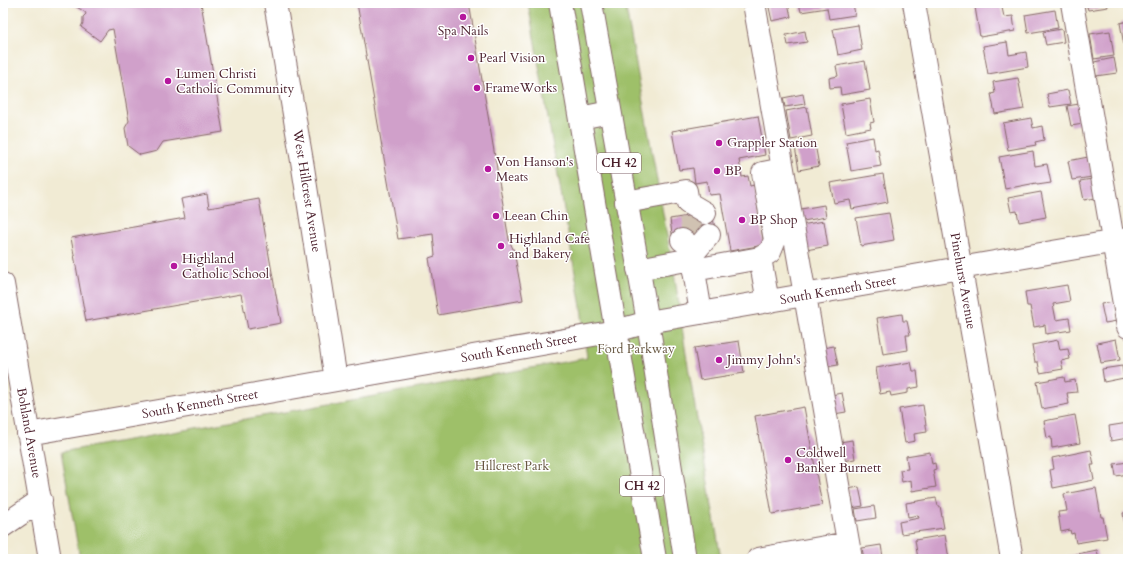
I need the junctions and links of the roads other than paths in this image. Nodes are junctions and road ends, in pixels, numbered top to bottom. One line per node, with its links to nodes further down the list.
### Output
1 (276, 3): 25 (street, West Hillcrest Avenue)
2 (560, 3): 8 (street, CH 42)
3 (591, 3): 7 (street, CH 42)
4 (754, 3): 9 (street)
5 (914, 3): 15 (street, Pinehurst Avenue)
6 (1072, 3): 12 (street)
7 (610, 112): 8 (street); 10 (street, CH 42)
8 (580, 118): 23 (street, CH 42)
9 (783, 169): 14 (street); 18 (street)
10 (626, 202): 11 (street); 16 (street, CH 42)
11 (690, 212)
12 (1121, 240): 15 (street, South Kenneth Street); 22 (street)
13 (695, 248): 14 (street); 16 (street); 20 (street)
14 (760, 258): 19 (street)
15 (960, 268): 18 (street, South Kenneth Street); 34 (street, Pinehurst Avenue)
16 (638, 269): 21 (street, CH 42)
17 (3, 284): 24 (street, Bohland Avenue)
18 (806, 296): 19 (street, South Kenneth Street); 29 (street)
19 (768, 302): 20 (street, South Kenneth Street)
20 (701, 313): 21 (street, South Kenneth Street)
21 (648, 322): 23 (street, South Kenneth Street); 32 (street, CH 42)
22 (1128, 327)
23 (616, 332): 25 (street, South Kenneth Street); 31 (street, CH 42)
24 (9, 351): 26 (street, Bohland Avenue)
25 (336, 380): 26 (street, South Kenneth Street)
26 (28, 434): 27 (street, Bohland Avenue)
27 (41, 500): 28 (street); 30 (street, Bohland Avenue)
28 (3, 526)
29 (850, 551): 33 (street)
30 (50, 559)
31 (655, 559)
32 (685, 559)
33 (758, 559)
34 (1012, 559)

